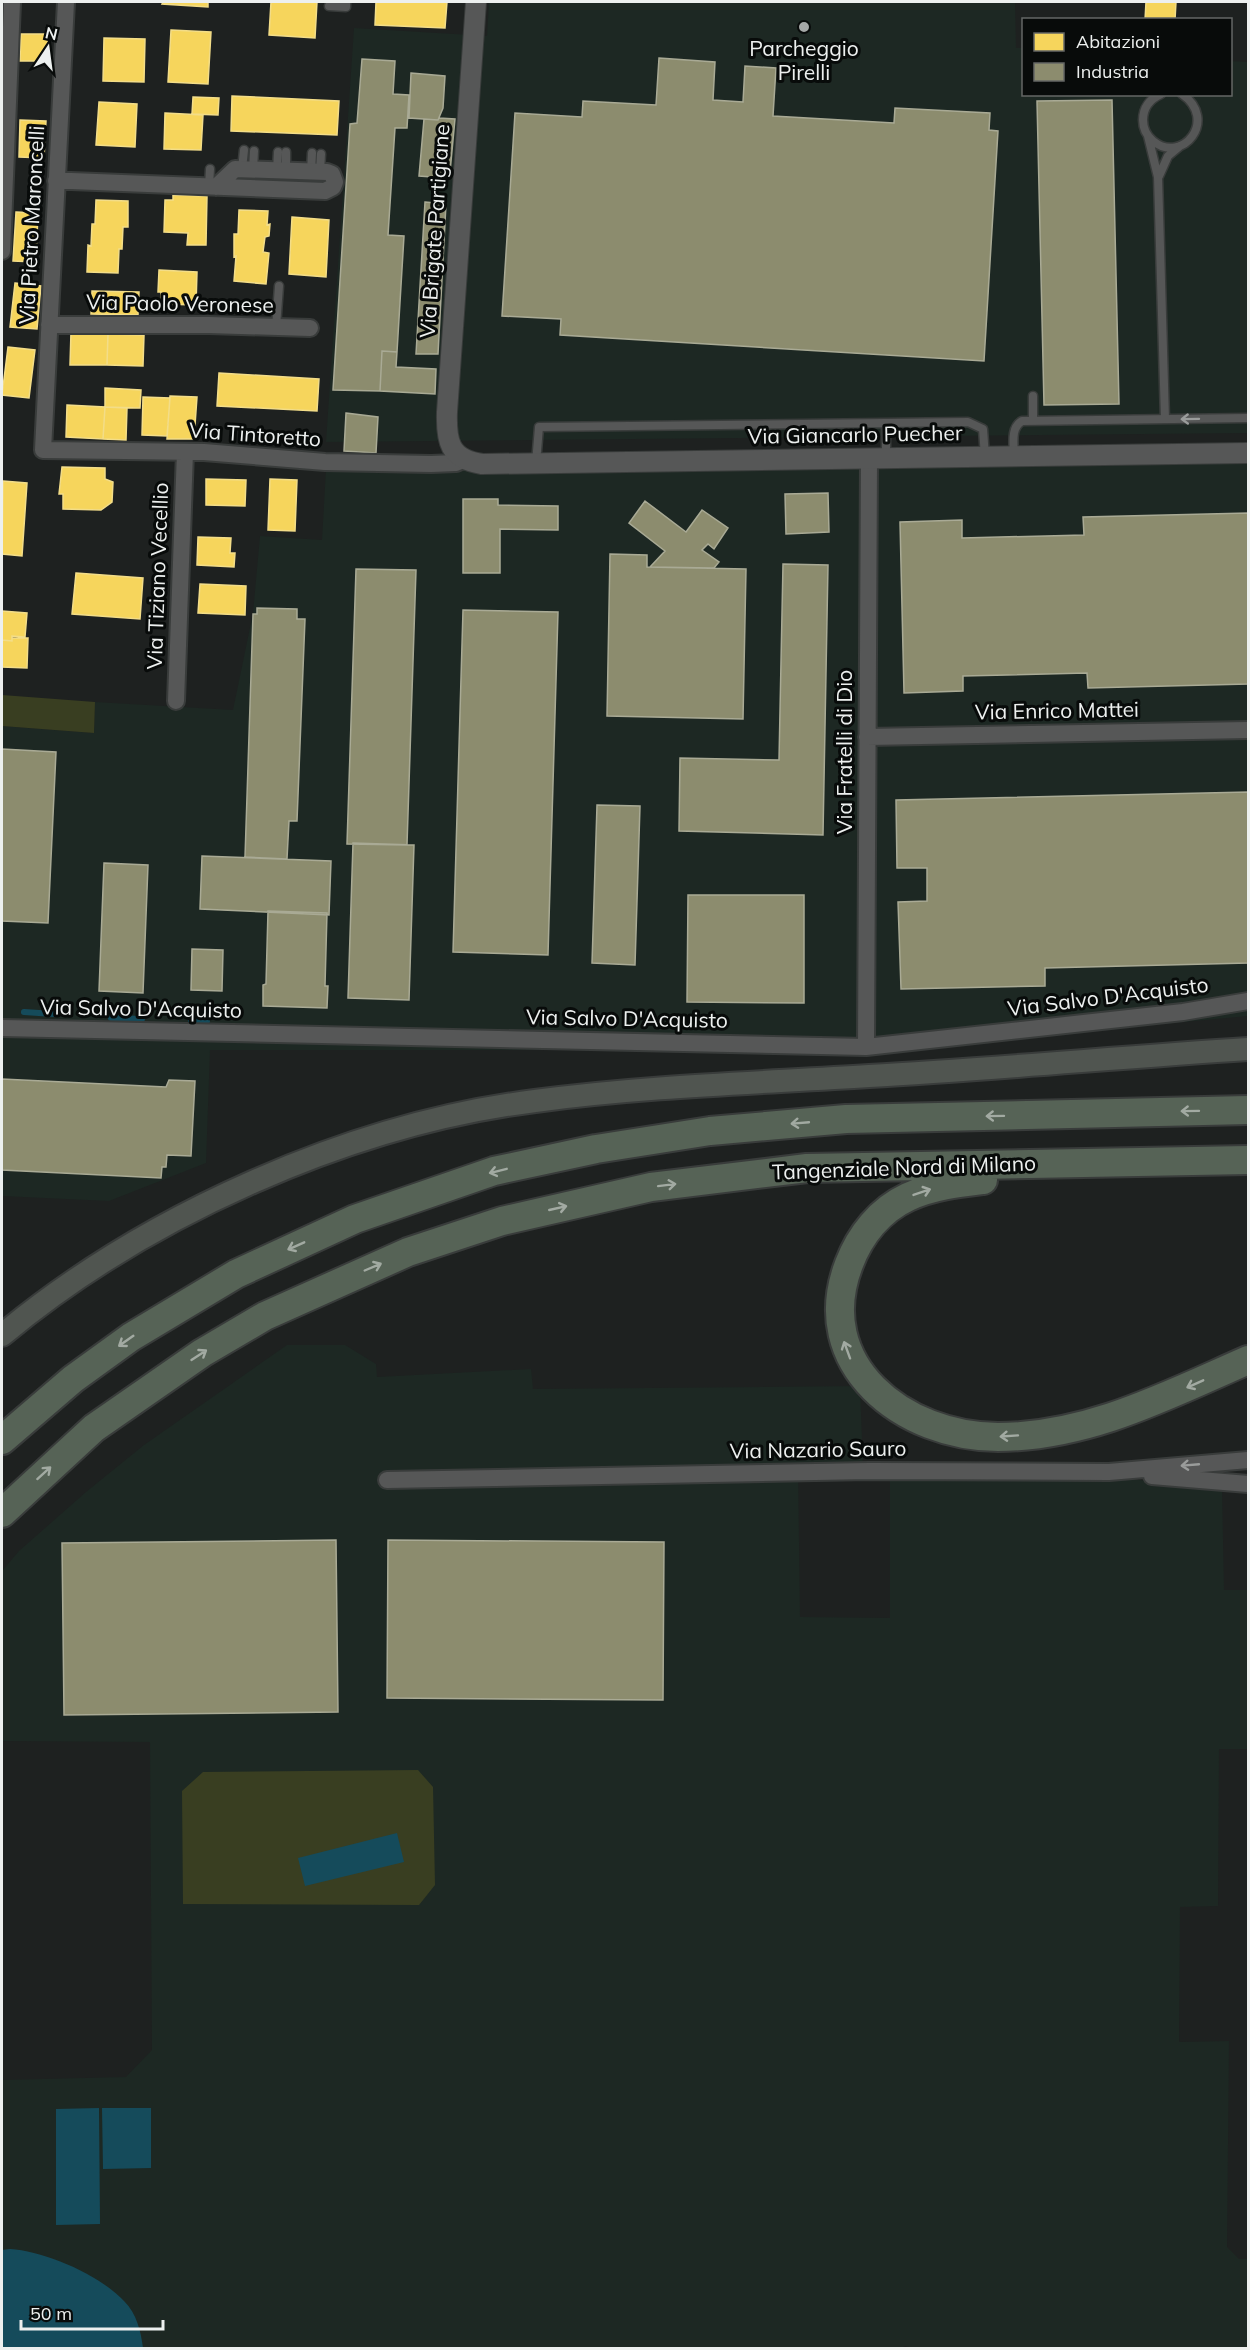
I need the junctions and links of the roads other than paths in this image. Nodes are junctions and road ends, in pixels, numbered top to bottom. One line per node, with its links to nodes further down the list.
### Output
1 (12, 2): 21 (street)
2 (66, 2): 19 (street, Via Pietro Maroncelli)
3 (346, 2): 5 (lane)
4 (476, 2): 37 (street, Via Brigate Partigiane)
5 (329, 6)
6 (1158, 96): 8 (lane)
7 (1184, 96): 9 (lane)
8 (1148, 136): 9 (lane); 18 (lane)
9 (1181, 146): 18 (lane)
10 (244, 150): 15 (lane)
11 (254, 151): 15 (lane)
12 (282, 152): 16 (lane)
13 (317, 153): 17 (lane)
14 (210, 169): 20 (lane)
15 (248, 170): 16 (street); 20 (street)
16 (281, 170): 17 (street)
17 (316, 172): 20 (street)
18 (1158, 177): 28 (lane)
19 (56, 181): 20 (street); 23 (street, Via Pietro Maroncelli)
20 (213, 187)
21 (2, 251)
22 (279, 286): 24 (lane)
23 (49, 325): 24 (street, Via Paolo Veronese); 31 (street, Via Pietro Maroncelli)
24 (276, 327): 25 (street, Via Paolo Veronese)
25 (310, 328)
26 (1033, 396): 29 (lane)
27 (1248, 418): 28 (lane, one-way to 28)
28 (1165, 419): 29 (lane)
29 (1033, 421): 35 (lane)
30 (886, 423): 34 (lane); 36 (lane); 38 (lane)
31 (43, 450): 32 (street, Via Tintoretto)
32 (185, 452): 37 (street, Via Tintoretto); 39 (street, Via Tiziano Vecellio)
33 (1248, 453): 35 (street, Via Giancarlo Puecher)
34 (985, 457): 35 (street, Via Giancarlo Puecher); 36 (street, Via Giancarlo Puecher)
35 (1014, 457)
36 (877, 459): 38 (street, Via Giancarlo Puecher); 41 (street, Via Fratelli di Dio)
37 (463, 460): 38 (street, Via Giancarlo Puecher)
38 (536, 463)
39 (176, 701)
40 (1248, 730): 41 (street, Via Enrico Mattei)
41 (867, 737): 44 (street, Via Fratelli di Dio)
42 (1248, 1001): 44 (street, Via Salvo D'Acquisto)
43 (2, 1028): 44 (street, Via Salvo D'Acquisto)
44 (866, 1047)
45 (1248, 1049): 48 (main road)
46 (1248, 1110): 50 (highway, one-way to 50)
47 (1238, 1160): 49 (highway, one-way to 47); 55 (highway, Tangenziale Nord di Milano, one-way to 47)
48 (2, 1335)
49 (1248, 1360)
50 (2, 1440)
51 (1248, 1460): 52 (street, Via Nazario Sauro, one-way to 52)
52 (1109, 1472): 53 (street, Via Nazario Sauro); 54 (street)
53 (387, 1480)
54 (1248, 1484)
55 (2, 1513)

